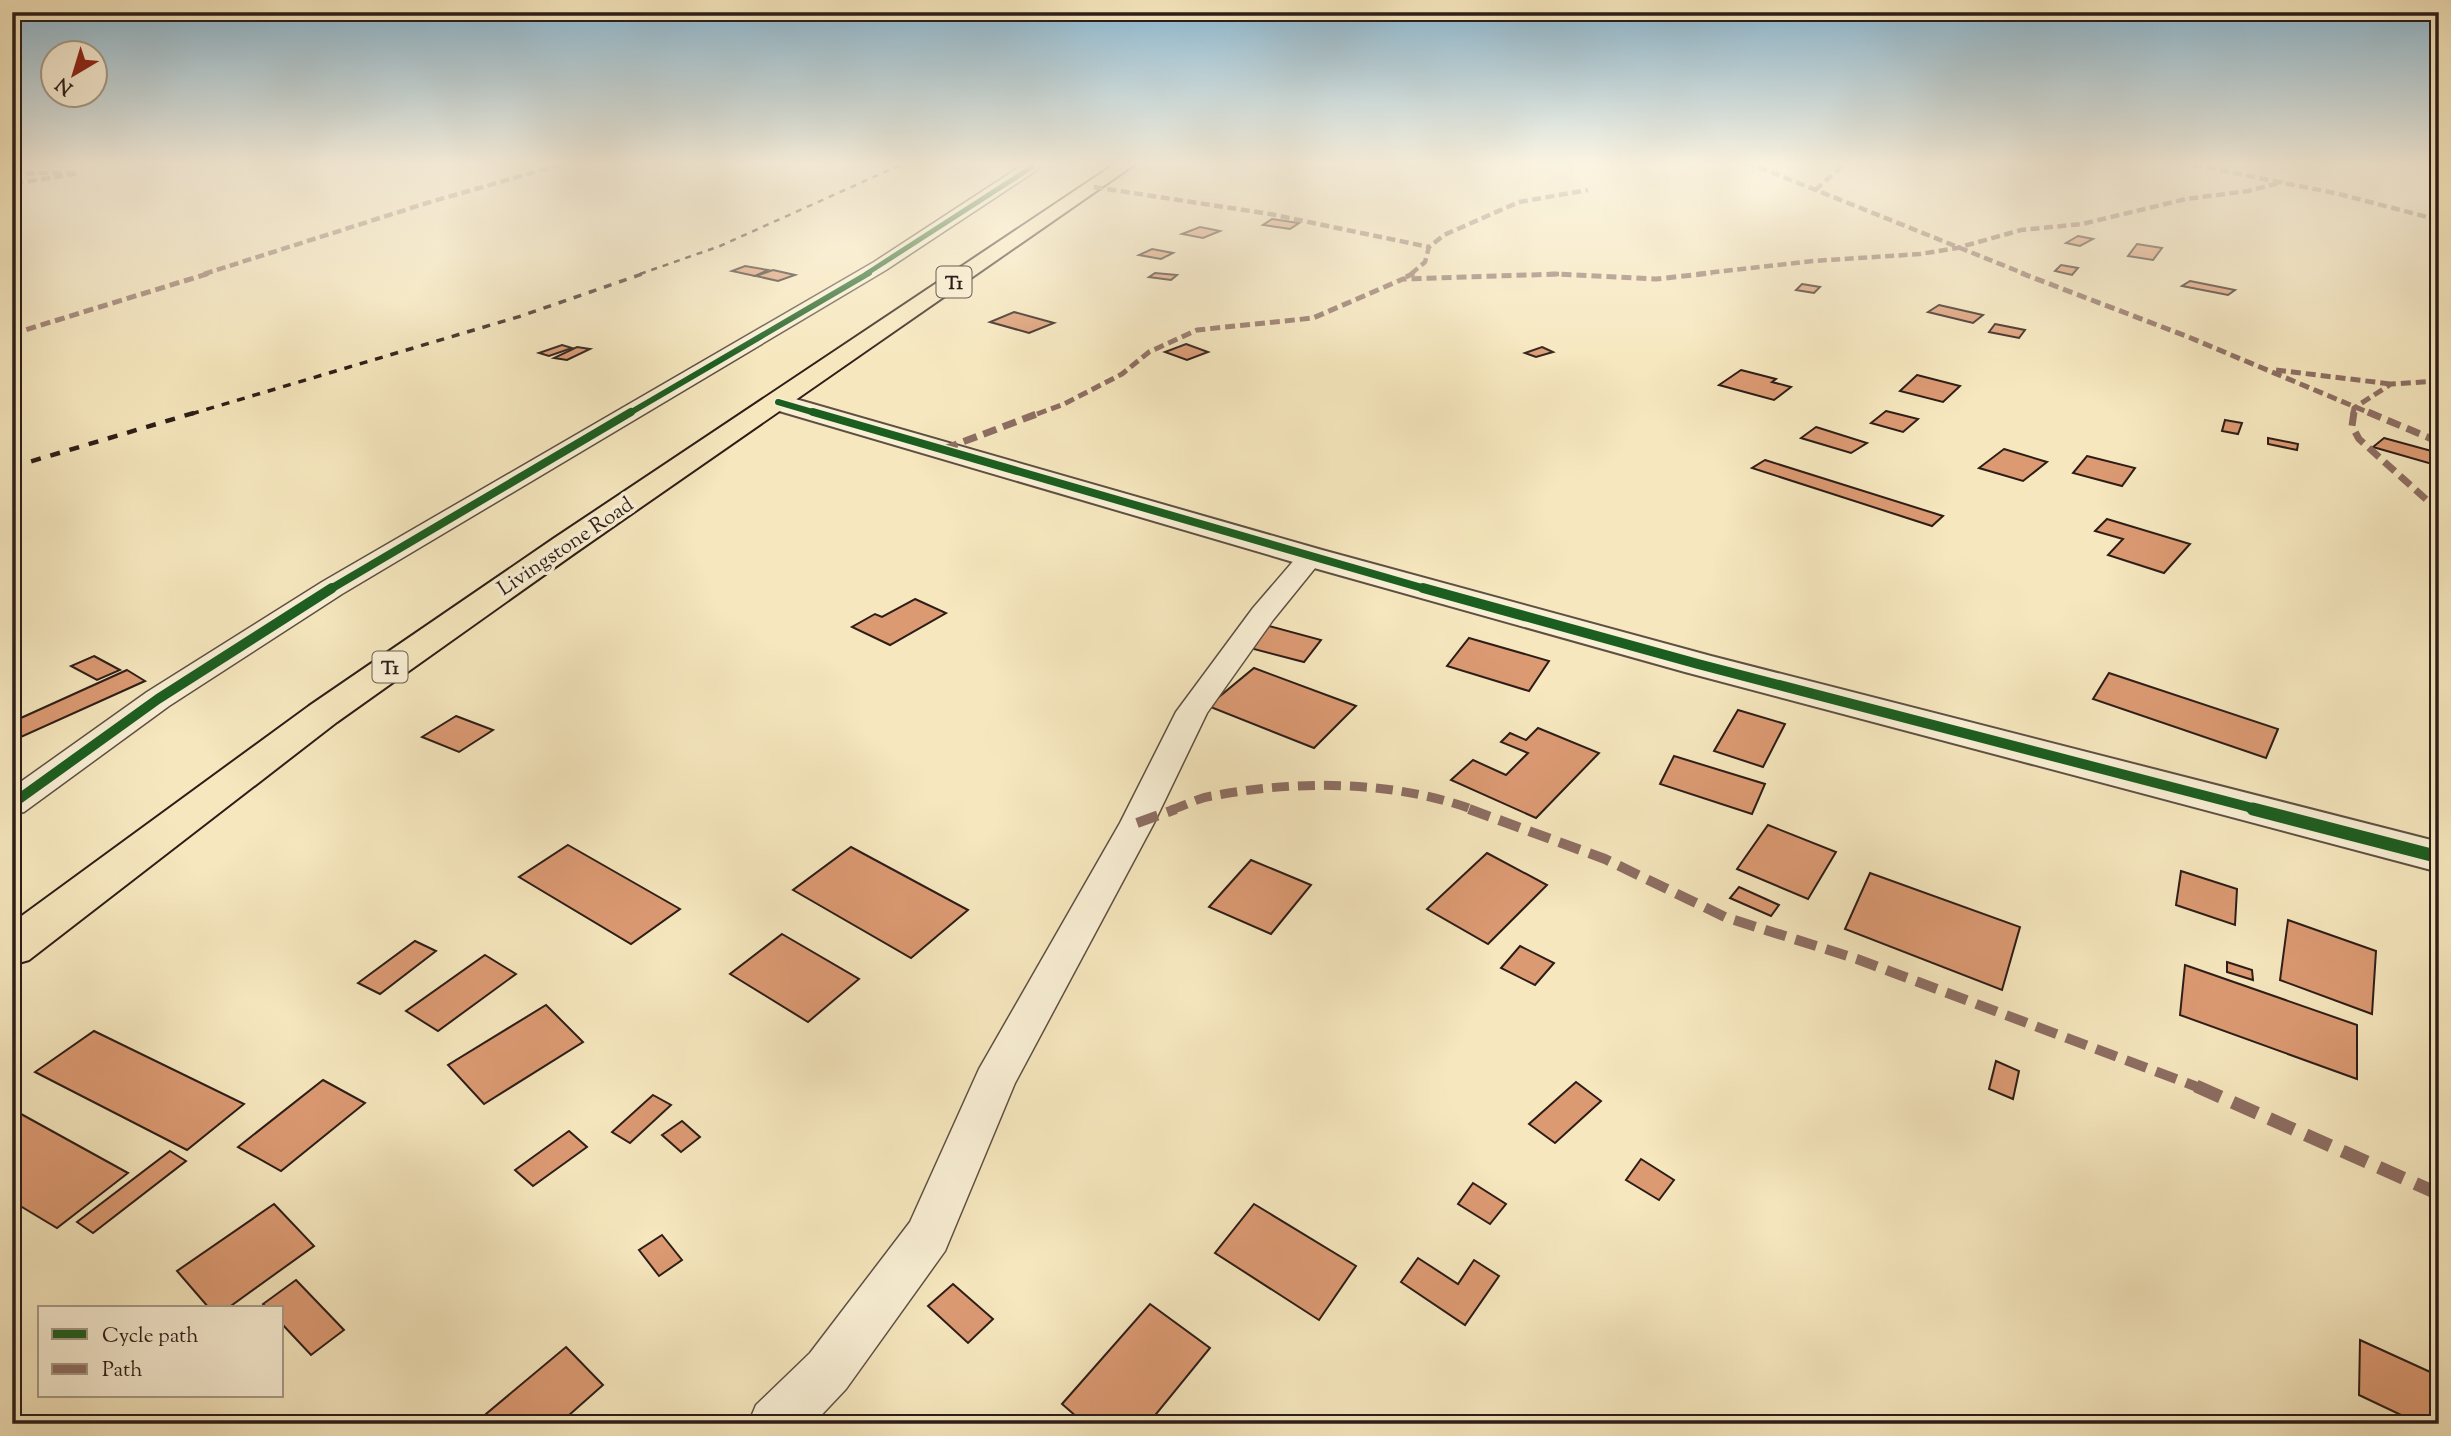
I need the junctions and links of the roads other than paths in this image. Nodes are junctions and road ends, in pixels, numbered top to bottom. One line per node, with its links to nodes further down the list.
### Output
1 (937, 229): 5 (street)
2 (1032, 229): 3 (highway, Livingstone Road / T1)
3 (778, 402): 4 (street); 7 (highway, Livingstone Road / T1)
4 (1311, 557): 6 (street); 8 (street)
5 (12, 804)
6 (2439, 857)
7 (12, 948)
8 (775, 1424)

